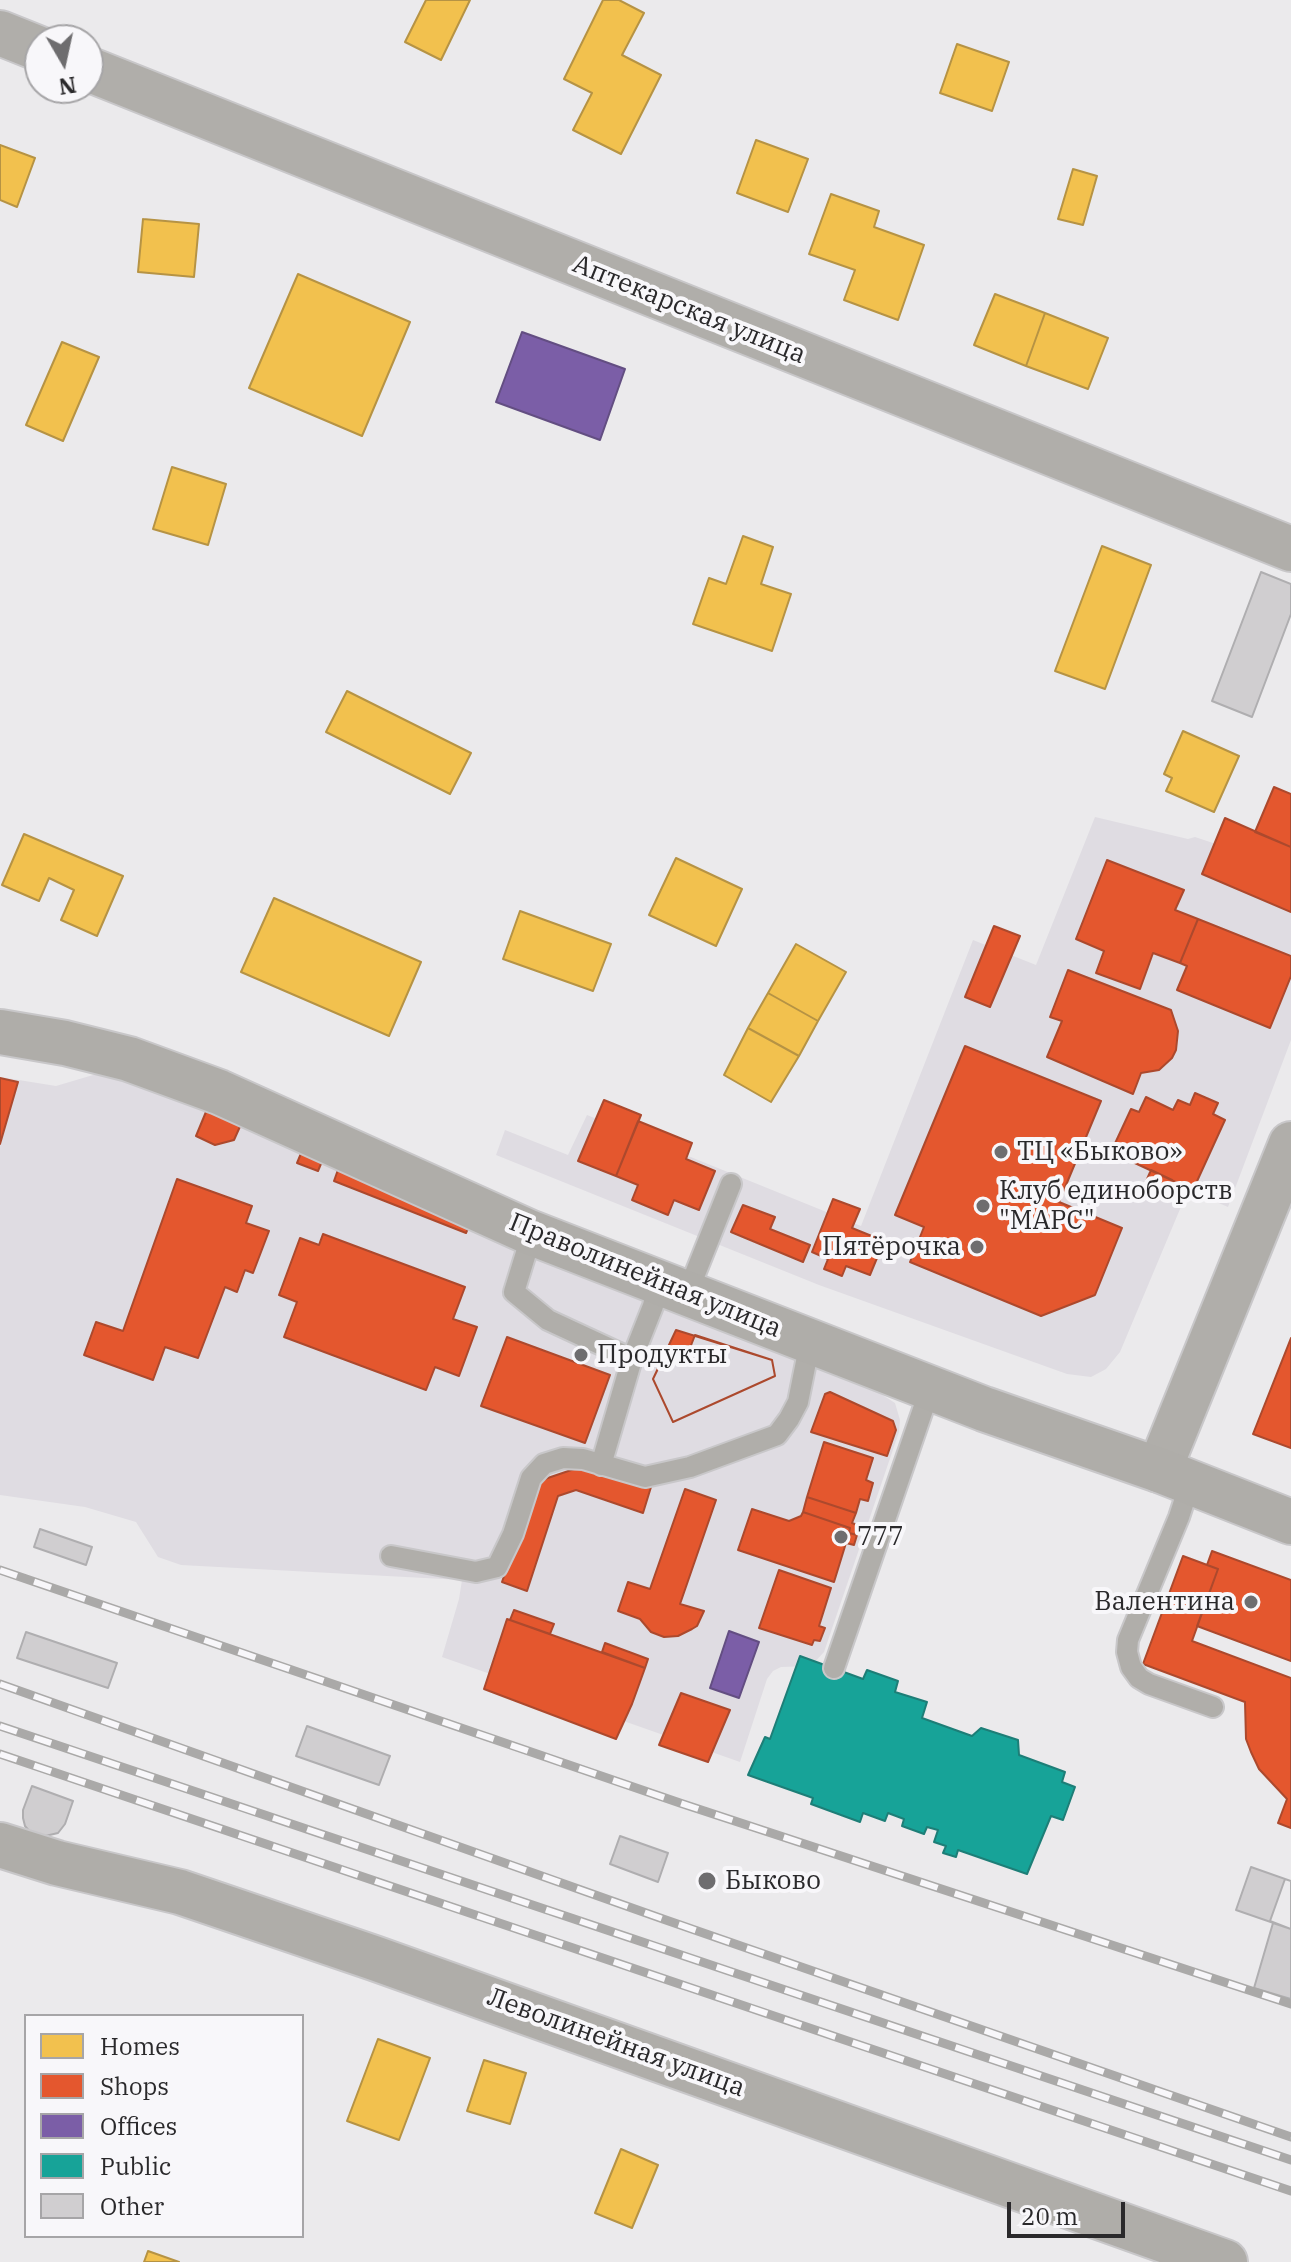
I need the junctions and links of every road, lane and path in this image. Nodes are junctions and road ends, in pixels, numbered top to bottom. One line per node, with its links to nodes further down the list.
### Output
1 (0, 33): 2 (street)
2 (24, 43)
3 (104, 75): 4 (street, Аптекарская улица)
4 (1291, 549)
5 (0, 1032): 8 (main road, Праволинейная улица)
6 (1291, 1144): 14 (street)
7 (731, 1184): 9 (lane)
8 (529, 1232): 9 (main road, Праволинейная улица); 11 (lane)
9 (673, 1288): 10 (main road, Праволинейная улица); 11 (lane)
10 (810, 1342): 12 (main road, Праволинейная улица); 13 (lane)
11 (632, 1359): 13 (lane)
12 (930, 1389): 14 (main road, Праволинейная улица); 17 (lane)
13 (601, 1465): 16 (lane)
14 (1174, 1477): 15 (main road, Праволинейная улица); 18 (lane)
15 (1291, 1522)
16 (391, 1556)
17 (834, 1668)
18 (1213, 1707)
19 (0, 1845): 20 (main road, Леволинейная улица)
20 (1225, 2262)

